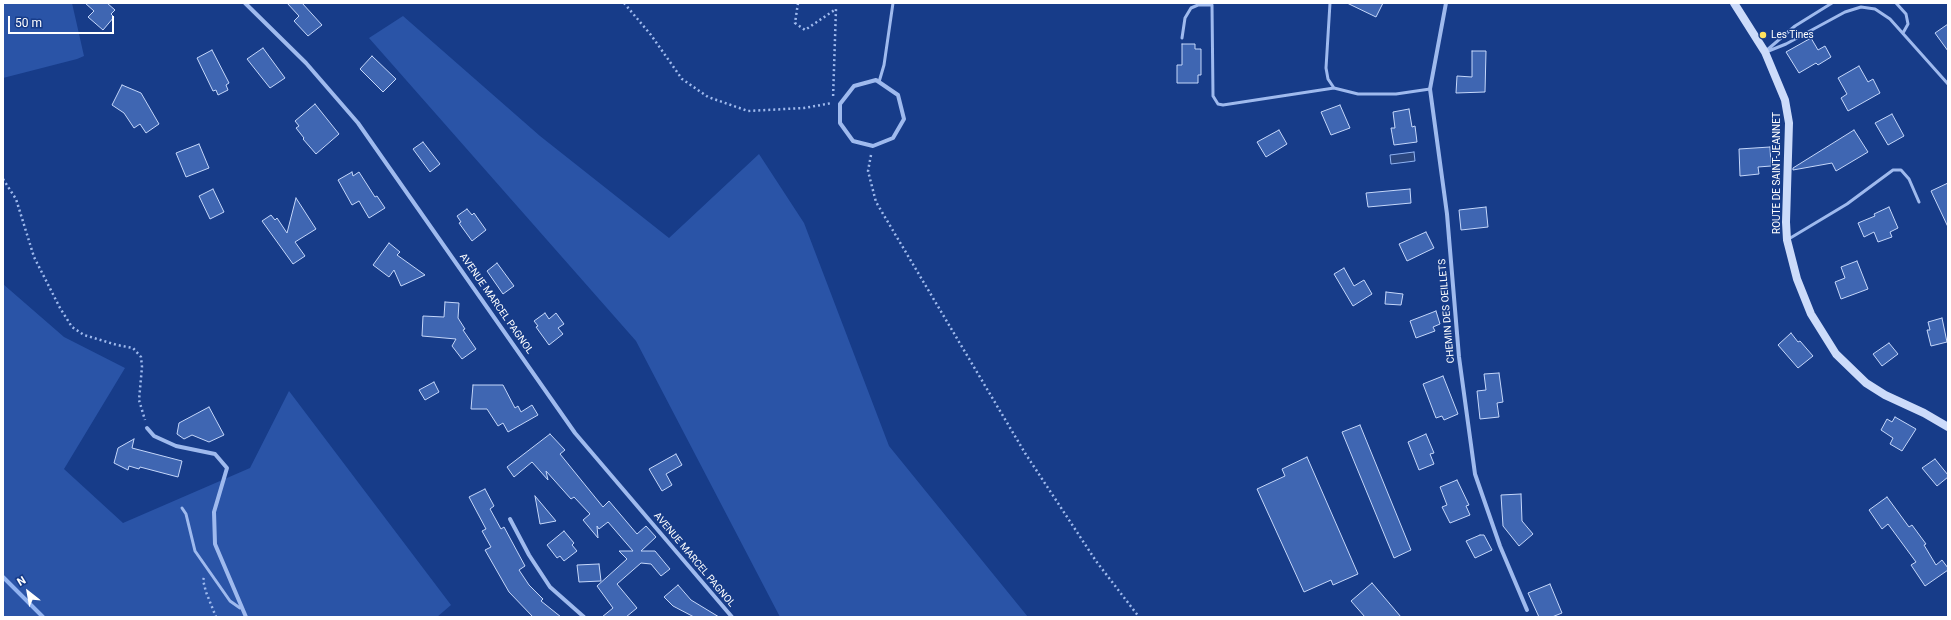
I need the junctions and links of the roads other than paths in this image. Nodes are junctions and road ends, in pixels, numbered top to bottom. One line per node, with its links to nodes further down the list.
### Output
1 (245, 3): 26 (street, AVENUE MARCEL PAGNOL)
2 (893, 3): 12 (lane)
3 (1330, 3): 14 (lane)
4 (1446, 3): 15 (street, CHEMIN DES OEILLETS)
5 (1734, 3): 11 (main road, ROUTE DE SAINT-JEANNET)
6 (1832, 3): 11 (lane)
7 (1896, 3): 9 (lane)
8 (1212, 4): 10 (lane); 14 (lane)
9 (1903, 33): 11 (lane); 13 (lane)
10 (1182, 38)
11 (1764, 52): 17 (main road, ROUTE DE SAINT-JEANNET)
12 (879, 82): 12 (street)
13 (1948, 84)
14 (1334, 88): 15 (lane)
15 (1430, 89): 23 (street, CHEMIN DES OEILLETS)
16 (1919, 202): 17 (lane)
17 (1788, 240): 18 (main road, ROUTE DE SAINT-JEANNET)
18 (1948, 427)
19 (147, 428): 22 (street)
20 (182, 508): 22 (lane)
21 (510, 519): 25 (street)
22 (240, 608): 24 (street)
23 (1527, 610)
24 (246, 617)
25 (584, 617)
26 (732, 617)

